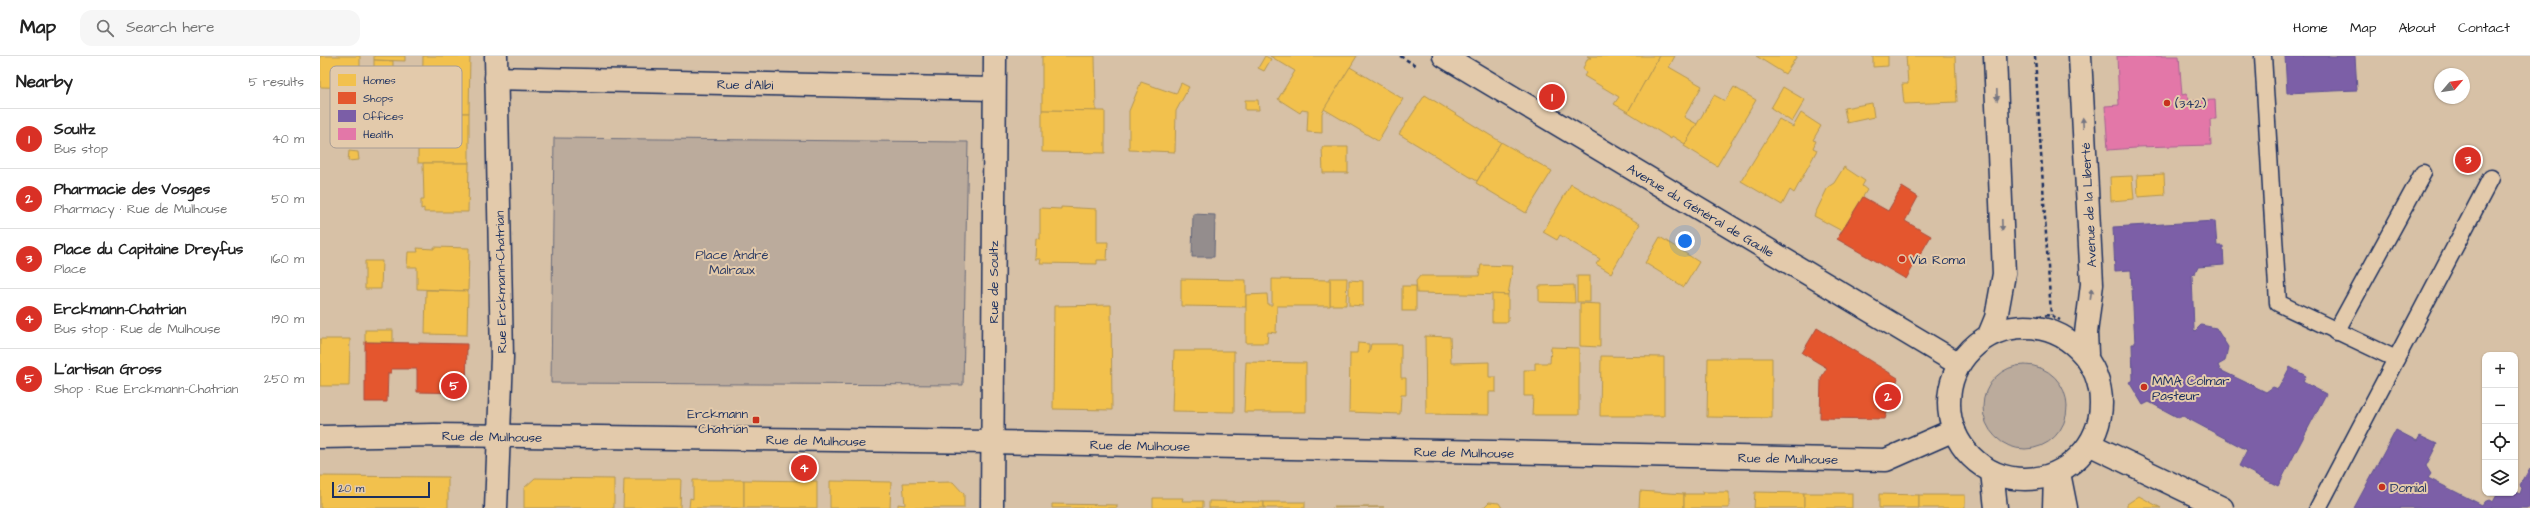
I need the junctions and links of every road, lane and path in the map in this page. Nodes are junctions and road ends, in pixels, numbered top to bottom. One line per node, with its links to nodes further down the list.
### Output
1 (496, 56): 8 (street, Rue Erckmann-Chatrian)
2 (995, 56): 9 (street, Rue de Soultz)
3 (1444, 56): 17 (street, Avenue du Général de Gaulle)
4 (1995, 56): 14 (street, one-way to 14)
5 (2034, 56): 12 (path)
6 (2080, 56): 15 (street, Avenue de la Liberté, one-way to 6)
7 (2263, 56): 13 (lane)
8 (496, 78): 9 (street, Rue d'Albi); 19 (street, Rue Erckmann-Chatrian)
9 (994, 89): 21 (street, Rue de Soultz)
10 (2423, 173): 13 (lane)
11 (2491, 178): 16 (lane)
12 (2051, 315)
13 (2336, 332): 16 (lane)
14 (1988, 335): 15 (street); 17 (street)
15 (2087, 354): 22 (street, Avenue de la Liberté)
16 (2396, 359): 31 (lane)
17 (1959, 364): 18 (street)
18 (1954, 430): 21 (street, Rue de Mulhouse); 23 (street)
19 (500, 436): 20 (street, Rue de Mulhouse); 21 (street, Rue de Mulhouse); 25 (street, Rue Erckmann-Chatrian)
20 (320, 437)
21 (992, 442): 26 (street, Rue de Soultz)
22 (2091, 445): 24 (street); 30 (street)
23 (1992, 472): 24 (street); 27 (street)
24 (2056, 475): 28 (lane); 29 (street)
25 (496, 508)
26 (992, 508)
27 (1996, 508)
28 (2051, 508)
29 (2066, 508)
30 (2222, 508)
31 (2318, 508)

